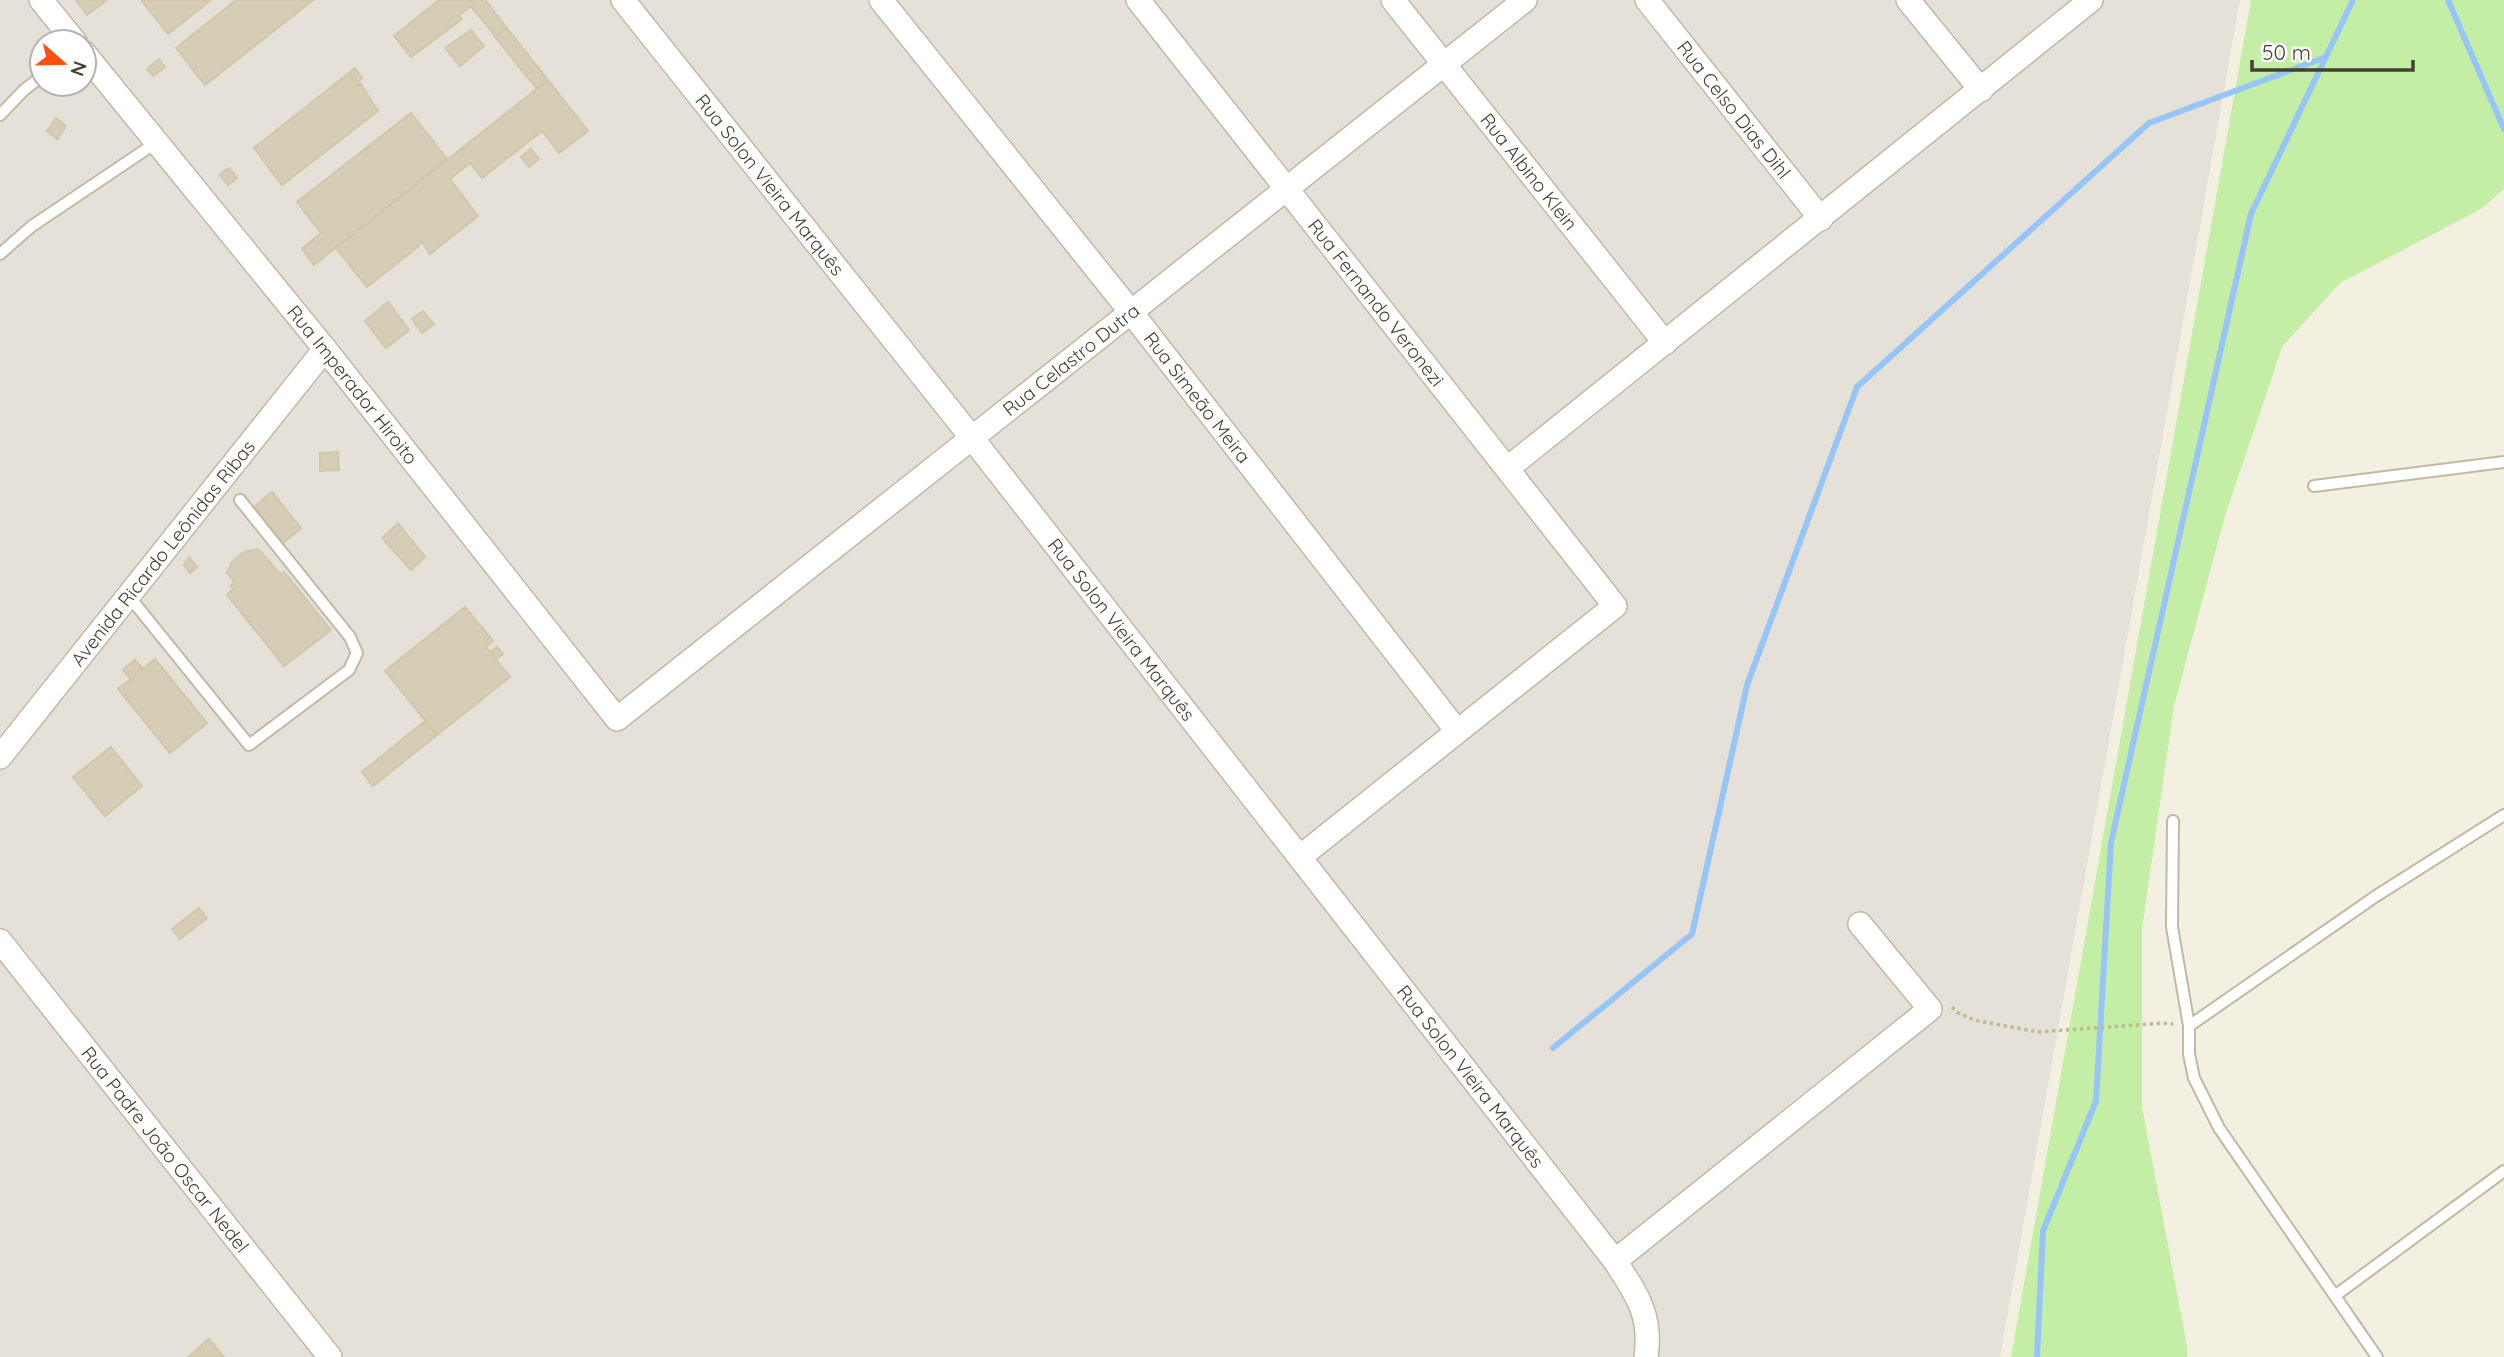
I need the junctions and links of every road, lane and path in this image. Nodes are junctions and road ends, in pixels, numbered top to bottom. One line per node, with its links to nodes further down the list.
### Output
1 (41, 0): 10 (street)
2 (623, 0): 23 (street, Rua Solon Vieira Marquês)
3 (881, 0): 20 (street, Rua Simeão Meira)
4 (1138, 0): 17 (street, Rua Fernando Veronezi)
5 (1393, 0): 11 (street, Rua Albino Klein)
6 (1525, 0): 11 (street, Rua Celastro Dutra)
7 (1647, 0): 18 (street, Rua Celso Dias Dihl)
8 (1908, 0): 14 (street)
9 (2091, 0): 14 (street)
10 (64, 28)
11 (1444, 64): 17 (street, Rua Celastro Dutra); 21 (street, Rua Albino Klein)
12 (98, 70): 16 (street, Rua Imperador Hiroito)
13 (28, 86): 15 (lane)
14 (1981, 90): 18 (street)
15 (0, 115)
16 (157, 142): 19 (lane); 22 (street, Rua Imperador Hiroito)
17 (1288, 188): 20 (street, Rua Celastro Dutra); 25 (street, Rua Fernando Veronezi)
18 (1821, 219): 21 (street)
19 (0, 254)
20 (1131, 312): 23 (street, Rua Celastro Dutra); 30 (street, Rua Simeão Meira)
21 (1665, 343): 25 (street)
22 (325, 349): 28 (street, Avenida Ricardo Leônidas Ribas); 29 (street, Rua Imperador Hiroito)
23 (972, 438): 29 (street, Rua Celastro Dutra); 34 (street, Rua Solon Vieira Marquês)
24 (2504, 462): 26 (lane)
25 (1508, 468): 30 (street, Rua Fernando Veronezi)
26 (2314, 486)
27 (240, 500): 28 (lane)
28 (128, 595): 31 (street, Avenida Ricardo Leônidas Ribas)
29 (617, 719)
30 (1457, 732): 34 (street)
31 (0, 757)
32 (2504, 815): 38 (lane)
33 (2173, 821): 38 (lane)
34 (1300, 857): 40 (street, Rua Solon Vieira Marquês)
35 (1860, 924): 40 (street)
36 (0, 942): 42 (street, Rua Padre João Oscar Nedel)
37 (1950, 1005): 38 (path)
38 (2189, 1026): 41 (lane)
39 (2504, 1171): 41 (lane)
40 (1615, 1261): 43 (street, Rua Solon Vieira Marquês)
41 (2336, 1295): 44 (lane)
42 (330, 1357)
43 (1646, 1357)
44 (2377, 1357)

